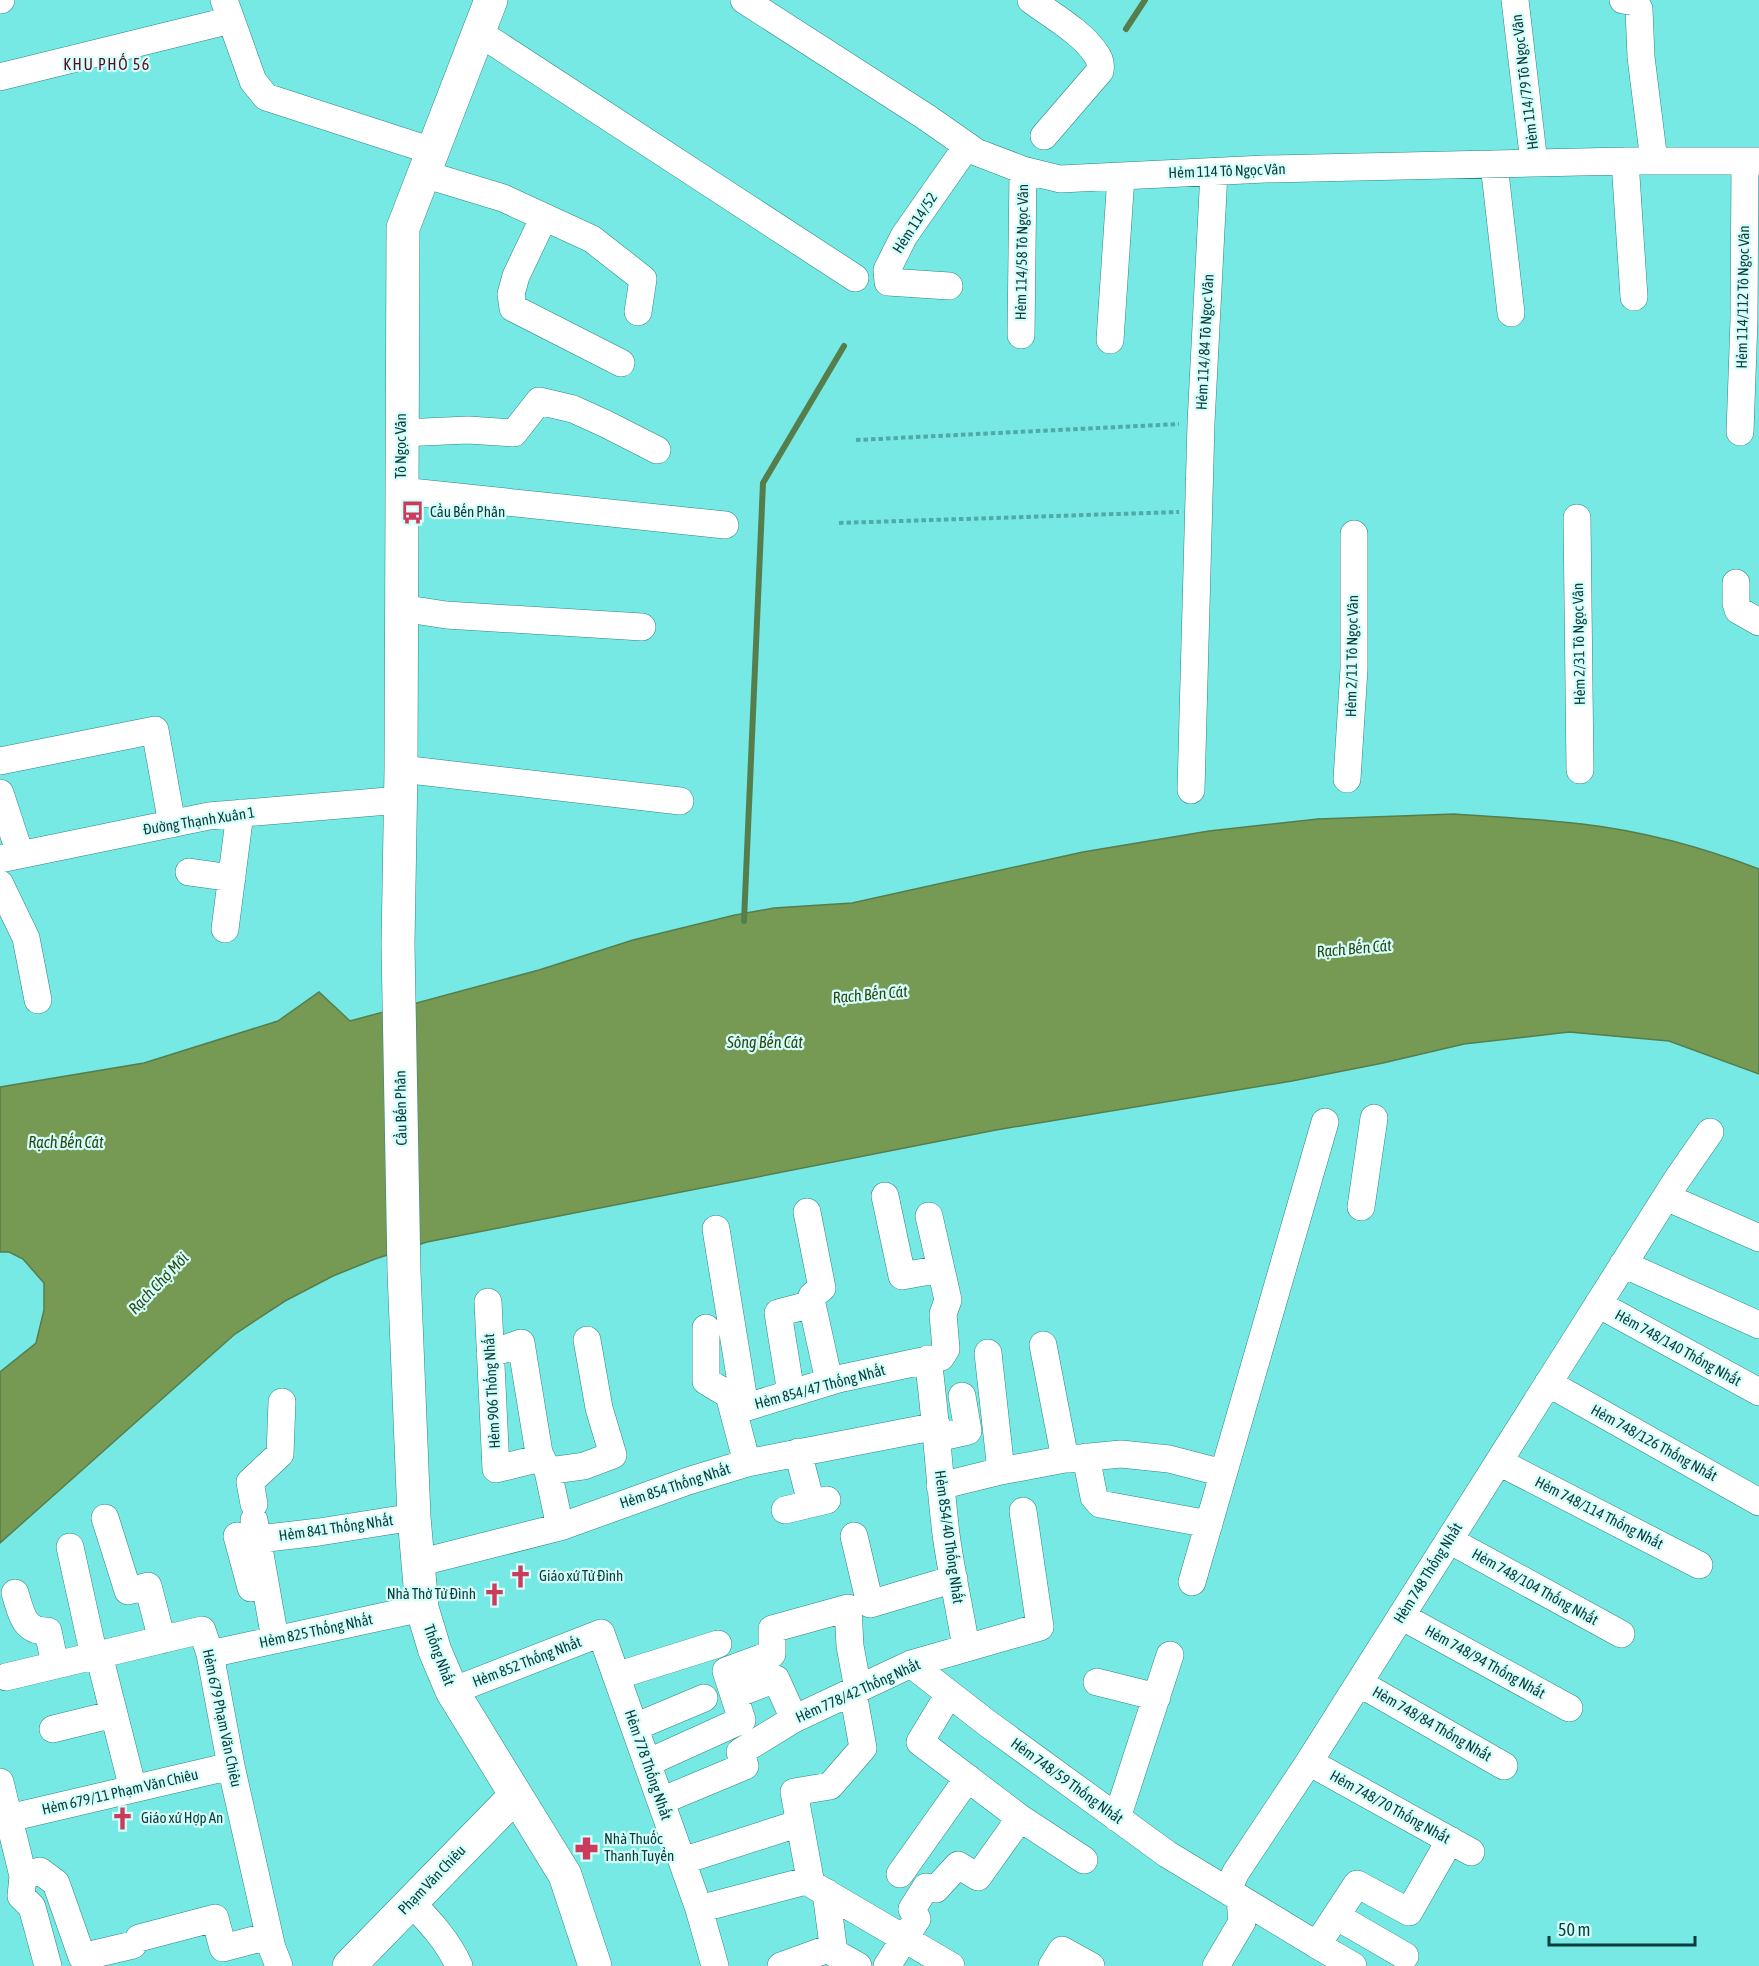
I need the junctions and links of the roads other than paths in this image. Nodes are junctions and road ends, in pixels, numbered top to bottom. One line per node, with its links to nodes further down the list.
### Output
1 (491, 0): 7 (main road, Tô Ngọc Vân)
2 (744, 0): 10 (street, Hẻm 114 Tô Ngọc Vân)
3 (1031, 0): 9 (street)
4 (1515, 0): 15 (street, Hẻm 114/79 Tô Ngọc Vân)
5 (1623, 0): 12 (street)
6 (227, 10): 8 (street); 14 (street)
7 (478, 32): 14 (main road, Tô Ngọc Vân); 21 (street)
8 (0, 77)
9 (1044, 136)
10 (967, 146): 17 (street, Hẻm 114 Tô Ngọc Vân); 22 (street, Hẻm 114/52)
11 (1625, 161): 12 (street, Hẻm 114 Tô Ngọc Vân); 15 (street, Hẻm 114 Tô Ngọc Vân); 23 (street)
12 (1654, 161): 13 (street, Hẻm 114 Tô Ngọc Vân)
13 (1752, 161): 29 (street, Hẻm 114/112 Tô Ngọc Vân)
14 (428, 163): 20 (street); 30 (main road, Tô Ngọc Vân)
15 (1534, 163): 16 (street, Hẻm 114 Tô Ngọc Vân)
16 (1494, 164): 18 (street, Hẻm 114 Tô Ngọc Vân); 25 (street)
17 (1023, 170): 19 (street, Hẻm 114 Tô Ngọc Vân); 26 (street, Hẻm 114/58 Tô Ngọc Vân)
18 (1214, 172): 19 (street, Hẻm 114 Tô Ngọc Vân); 44 (street, Hẻm 114/84 Tô Ngọc Vân)
19 (1121, 176): 27 (street)
20 (544, 217): 24 (street); 28 (street)
21 (855, 278)
22 (949, 286)
23 (1634, 297)
24 (638, 312)
25 (1511, 314)
26 (1021, 335)
27 (1110, 340)
28 (621, 363)
29 (1740, 432)
30 (401, 434): 31 (street); 32 (main road, Tô Ngọc Vân)
31 (657, 450)
32 (401, 490): 34 (street); 37 (main road, Tô Ngọc Vân)
33 (1577, 518): 41 (street, Hẻm 2/31 Tô Ngọc Vân)
34 (725, 525)
35 (1354, 534): 42 (street, Hẻm 2/11 Tô Ngọc Vân)
36 (1736, 584): 38 (street)
37 (401, 608): 39 (street); 43 (main road, Tô Ngọc Vân)
38 (1759, 621)
39 (642, 627)
40 (0, 761): 48 (street)
41 (1580, 770)
42 (1347, 779)
43 (401, 784): 46 (street, Đường Thạnh Xuân 1); 47 (street, Đường Thạnh Xuân 1); 54 (main road, Tô Ngọc Vân)
44 (1191, 790)
45 (0, 793): 49 (street)
46 (680, 801)
47 (240, 813): 48 (street, Đường Thạnh Xuân 1); 51 (street)
48 (172, 824): 49 (street, Đường Thạnh Xuân 1)
49 (10, 856)
50 (189, 872): 51 (street)
51 (232, 878): 53 (street)
52 (0, 884): 55 (street)
53 (225, 929)
54 (398, 945): 68 (main road, Cầu Bến Phân)
55 (38, 1000)
56 (1374, 1118): 61 (street)
57 (1325, 1122): 93 (street)
58 (1710, 1132): 59 (street, Hẻm 748 Thống Nhất)
59 (1671, 1189): 65 (street); 66 (street, Hẻm 748 Thống Nhất)
60 (885, 1196): 67 (street)
61 (1362, 1207)
62 (807, 1212): 70 (street)
63 (929, 1216): 67 (street)
64 (716, 1229): 85 (street)
65 (1759, 1238)
66 (1623, 1264): 71 (street, Hẻm 748 Thống Nhất); 72 (street)
67 (941, 1269): 78 (street)
68 (404, 1272): 98 (main road, Thống Nhất)
69 (488, 1302): 77 (street, Hẻm 906 Thống Nhất)
70 (812, 1304): 79 (street); 82 (street)
71 (1598, 1304): 80 (street, Hẻm 748 Thống Nhất); 81 (street, Hẻm 748/140 Thống Nhất)
72 (1759, 1325)
73 (706, 1328): 85 (street, Hẻm 854/47 Thống Nhất)
74 (587, 1340): 91 (street)
75 (1043, 1345): 88 (street)
76 (988, 1353): 92 (street)
77 (490, 1354): 91 (street); 91 (street, Hẻm 906 Thống Nhất)
78 (928, 1359): 79 (street, Hẻm 854/47 Thống Nhất); 86 (street, Hẻm 854/40 Thống Nhất)
79 (829, 1381): 82 (street, Hẻm 854/47 Thống Nhất)
80 (1548, 1383): 89 (street, Hẻm 748 Thống Nhất); 95 (street, Hẻm 748/126 Thống Nhất)
81 (1759, 1392)
82 (791, 1393): 85 (street, Hẻm 854/47 Thống Nhất)
83 (962, 1396): 86 (street, Hẻm 854 Thống Nhất)
84 (282, 1402): 101 (street)
85 (739, 1409): 90 (street, Hẻm 854/47 Thống Nhất)
86 (937, 1432): 87 (street, Hẻm 854 Thống Nhất); 94 (street, Hẻm 854/40 Thống Nhất)
87 (798, 1452): 90 (street, Hẻm 854 Thống Nhất); 96 (street)
88 (1076, 1458): 92 (street); 93 (street); 100 (street)
89 (1498, 1462): 104 (street, Hẻm 748 Thống Nhất); 107 (street, Hẻm 748/114 Thống Nhất)
90 (747, 1463): 102 (street, Hẻm 854 Thống Nhất)
91 (545, 1465): 102 (street)
92 (1001, 1471): 94 (street)
93 (1223, 1473): 100 (street)
94 (940, 1486): 108 (street, Hẻm 854/40 Thống Nhất)
95 (1759, 1502)
96 (784, 1510)
97 (1023, 1510): 118 (street, Hẻm 778/42 Thống Nhất)
98 (414, 1517): 101 (street, Hẻm 841 Thống Nhất); 106 (main road, Thống Nhất)
99 (105, 1518): 115 (street)
100 (1209, 1524): 109 (street)
101 (251, 1525): 116 (street)
102 (560, 1527): 106 (street, Hẻm 854 Thống Nhất)
103 (854, 1536): 108 (street)
104 (1449, 1540): 112 (street, Hẻm 748 Thống Nhất); 114 (street, Hẻm 748/104 Thống Nhất)
105 (70, 1547): 120 (street)
106 (418, 1563): 111 (main road, Thống Nhất)
107 (1699, 1565)
108 (954, 1579): 118 (street, Hẻm 854/40 Thống Nhất)
109 (1192, 1582)
110 (15, 1593): 122 (street)
111 (422, 1608): 116 (street, Hẻm 825 Thống Nhất); 129 (main road, Thống Nhất)
112 (1401, 1616): 127 (street, Hẻm 748 Thống Nhất); 134 (street, Hẻm 748/94 Thống Nhất)
113 (601, 1633): 124 (street, Hẻm 778 Thống Nhất); 129 (street, Hẻm 852 Thống Nhất)
114 (1621, 1634)
115 (162, 1640): 119 (street, Hẻm 679 Phạm Văn Chiêu); 120 (street, Hẻm 679 Phạm Văn Chiêu)
116 (270, 1640): 119 (street, Hẻm 825 Thống Nhất)
117 (718, 1644): 124 (street)
118 (966, 1648): 123 (street, Hẻm 778/42 Thống Nhất)
119 (210, 1654): 141 (street, Hẻm 679 Phạm Văn Chiêu)
120 (96, 1655): 122 (street, Hẻm 679 Phạm Văn Chiêu); 135 (street)
121 (1170, 1655): 132 (street)
122 (55, 1665): 125 (street, Hẻm 679 Phạm Văn Chiêu)
123 (911, 1665): 128 (street, Hẻm 778/42 Thống Nhất); 130 (street, Hẻm 748/59 Thống Nhất)
124 (616, 1676): 137 (street, Hẻm 778 Thống Nhất)
125 (6, 1677)
126 (1097, 1682): 132 (street)
127 (1359, 1683): 139 (street, Hẻm 748 Thống Nhất); 142 (street, Hẻm 748/84 Thống Nhất)
128 (855, 1690): 131 (street); 136 (street, Hẻm 778/42 Thống Nhất); 151 (street)
129 (452, 1691): 146 (main road, Thống Nhất)
130 (949, 1694): 143 (street); 150 (street, Hẻm 748/59 Thống Nhất)
131 (734, 1695): 136 (street); 140 (street)
132 (1157, 1697): 150 (street)
133 (704, 1698): 137 (street)
134 (1569, 1708)
135 (114, 1714): 138 (street); 145 (street)
136 (794, 1719): 147 (street, Hẻm 778/42 Thống Nhất)
137 (635, 1727): 140 (street, Hẻm 778 Thống Nhất)
138 (53, 1729)
139 (1309, 1762): 157 (street, Hẻm 748 Thống Nhất); 160 (street, Hẻm 748/70 Thống Nhất)
140 (647, 1763): 147 (street, Hẻm 778 Thống Nhất)
141 (231, 1766): 145 (street, Hẻm 679/11 Phạm Văn Chiêu); 161 (street, Hẻm 679 Phạm Văn Chiêu)
142 (1504, 1766)
143 (968, 1778): 149 (street); 154 (street)
144 (0, 1782): 148 (street)
145 (133, 1789): 148 (street, Hẻm 679/11 Phạm Văn Chiêu)
146 (516, 1795): 158 (main road, Phạm Văn Chiêu); 170 (main road, Thống Nhất)
147 (661, 1801): 153 (street, Hẻm 778 Thống Nhất)
148 (9, 1818): 156 (street)
149 (1020, 1818): 152 (street); 162 (street)
150 (1117, 1818): 157 (street, Hẻm 748/59 Thống Nhất)
151 (800, 1823): 153 (street); 155 (street)
152 (1084, 1860)
153 (682, 1861): 159 (street, Hẻm 778 Thống Nhất)
154 (900, 1874)
155 (818, 1888): 159 (street); 162 (street); 164 (street)
156 (14, 1891): 161 (street); 167 (street)
157 (1234, 1894): 163 (street, Hẻm 748/59 Thống Nhất); 178 (street, Hẻm 748 Thống Nhất)
158 (411, 1902): 166 (main road, Phạm Văn Chiêu); 169 (street)
159 (699, 1909): 171 (street, Hẻm 778 Thống Nhất)
160 (1336, 1916): 163 (street); 165 (street)
161 (269, 1936): 168 (street, Hẻm 679 Phạm Văn Chiêu)
162 (904, 1938): 174 (street); 175 (street)
163 (1317, 1945): 179 (street, Hẻm 748/59 Thống Nhất)
164 (834, 1953): 172 (street); 173 (street)
165 (1406, 1956)
166 (355, 1964)
167 (48, 1966)
168 (279, 1966)
169 (459, 1966)
170 (595, 1966)
171 (715, 1966)
172 (781, 1966)
173 (858, 1966)
174 (887, 1966)
175 (951, 1966)
176 (1052, 1966): 177 (street)
177 (1091, 1966)
178 (1216, 1966)
179 (1353, 1966)

